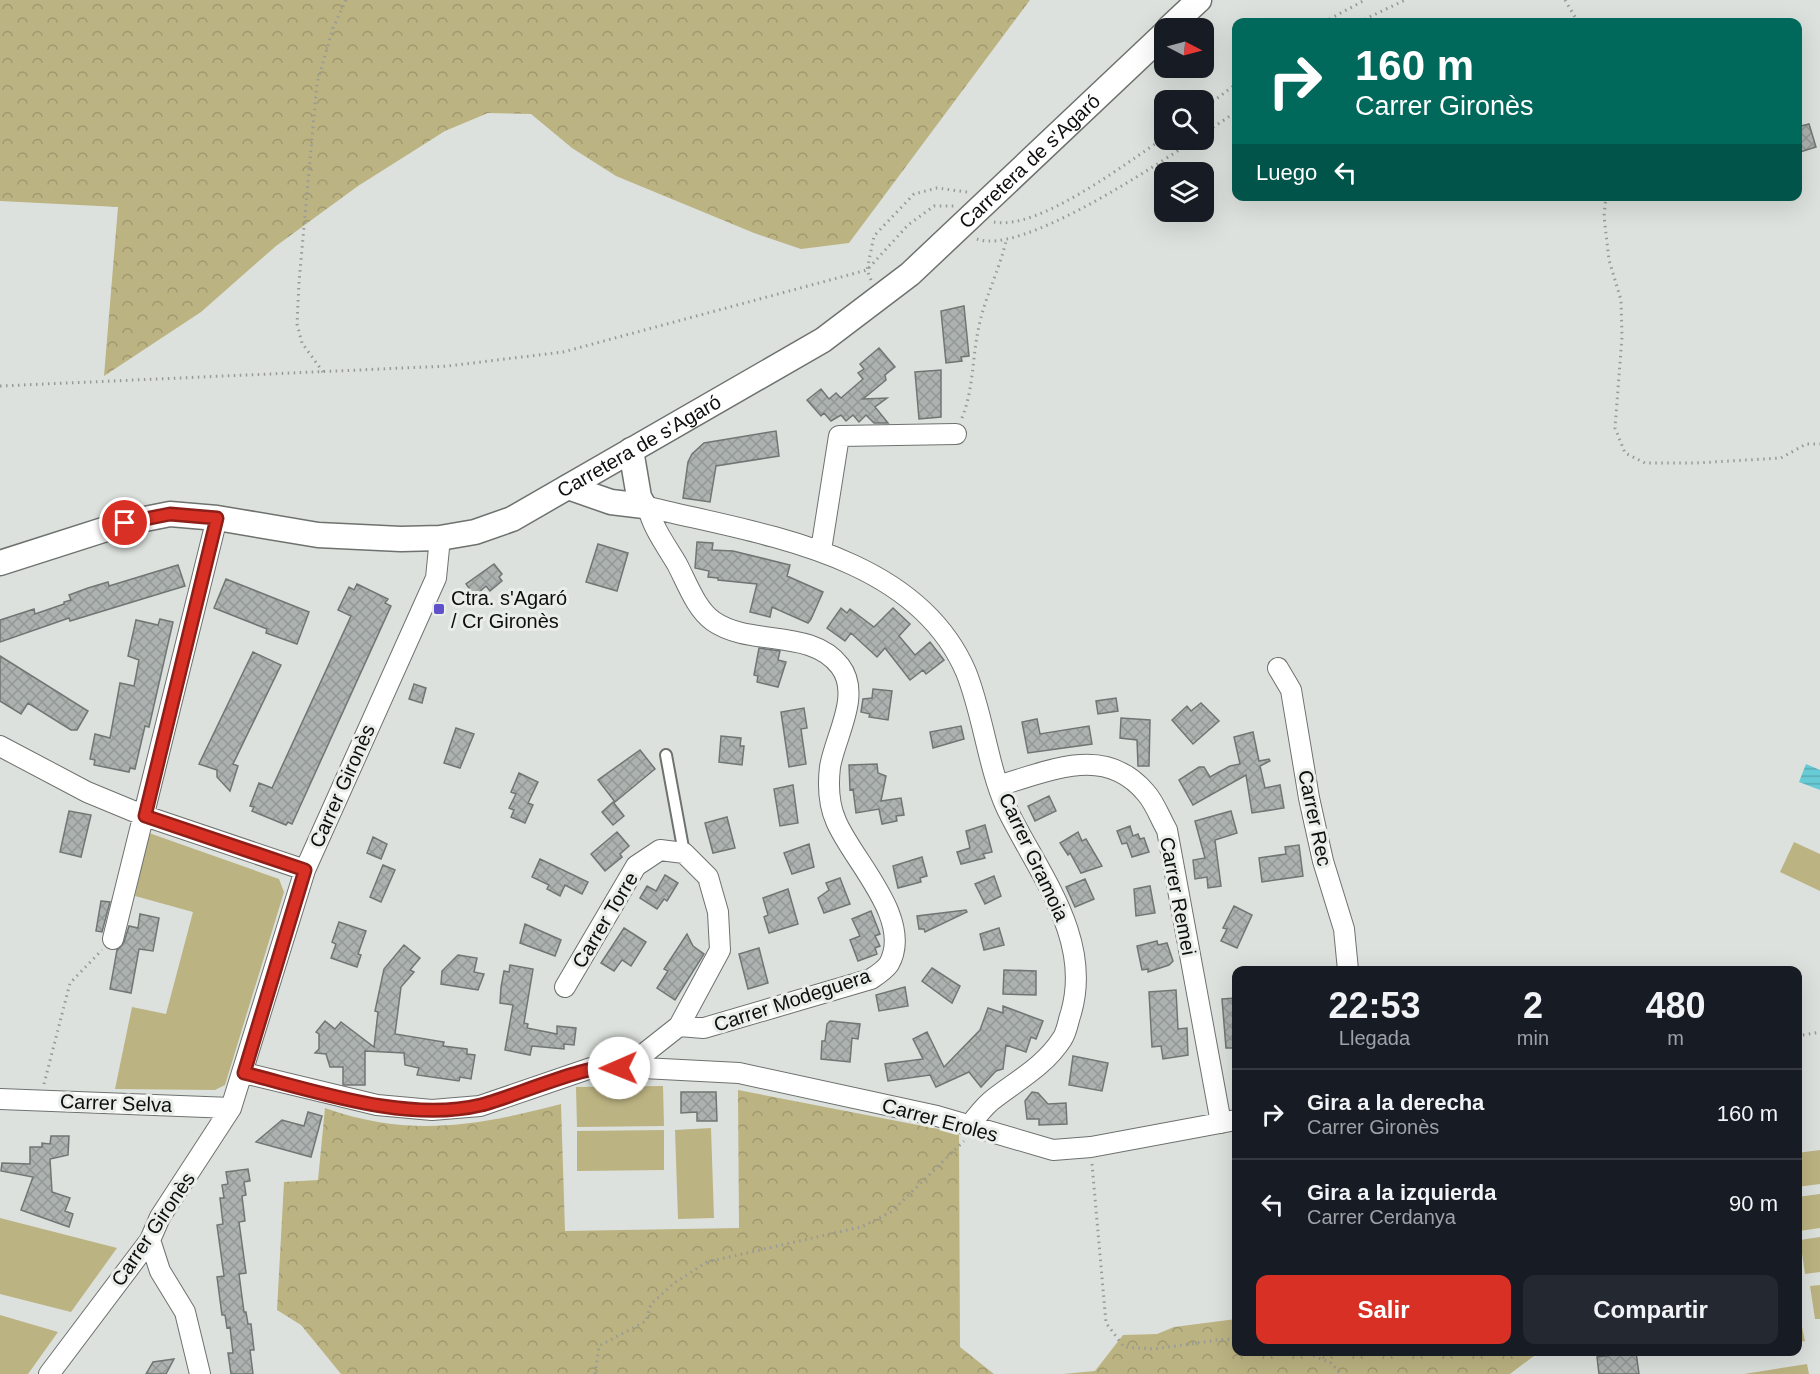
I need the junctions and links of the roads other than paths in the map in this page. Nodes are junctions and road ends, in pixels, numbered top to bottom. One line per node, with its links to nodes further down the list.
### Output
1 (1199, 0): 2 (street)
2 (1180, 18)
3 (1154, 43): 5 (street, Carretera de s'Agaró)
4 (956, 434): 13 (street)
5 (632, 450): 6 (street, Carretera de s'Agaró); 7 (street)
6 (606, 465): 7 (street); 8 (street, Carretera de s'Agaró); 9 (street)
7 (636, 478): 10 (street)
8 (568, 487): 9 (street); 12 (street, Carretera de s'Agaró)
9 (611, 502): 10 (street)
10 (646, 507): 13 (street, Carrer Gramoia); 25 (street, Carrer Modeguera)
11 (217, 518): 12 (street, Carretera de s'Agaró); 14 (street, Carretera de s'Agaró); 19 (street)
12 (440, 538): 21 (street, Carrer Gironès)
13 (821, 550): 18 (street, Carrer Gramoia)
14 (0, 563)
15 (1278, 668): 23 (street, Carrer Rec)
16 (0, 746): 19 (street)
17 (666, 755): 20 (lane)
18 (1000, 785): 30 (street, Carrer Remei); 31 (street, Carrer Gramoia)
19 (145, 816): 21 (street); 22 (street)
20 (684, 853): 24 (street, Carrer Torre); 25 (street)
21 (305, 870): 27 (street, Carrer Gironès)
22 (113, 939)
23 (1348, 966)
24 (565, 987)
25 (679, 1026): 26 (street)
26 (642, 1062): 27 (street, Carrer Eroles); 31 (street, Carrer Eroles)
27 (244, 1073): 29 (street, Carrer Gironès)
28 (0, 1099): 29 (street, Carrer Selva)
29 (231, 1108): 32 (street, Carrer Gironès)
30 (1228, 1122): 31 (street, Carrer Eroles)
31 (973, 1126)
32 (150, 1240): 33 (street, Carrer Gironès); 34 (street)
33 (49, 1374)
34 (200, 1374)

